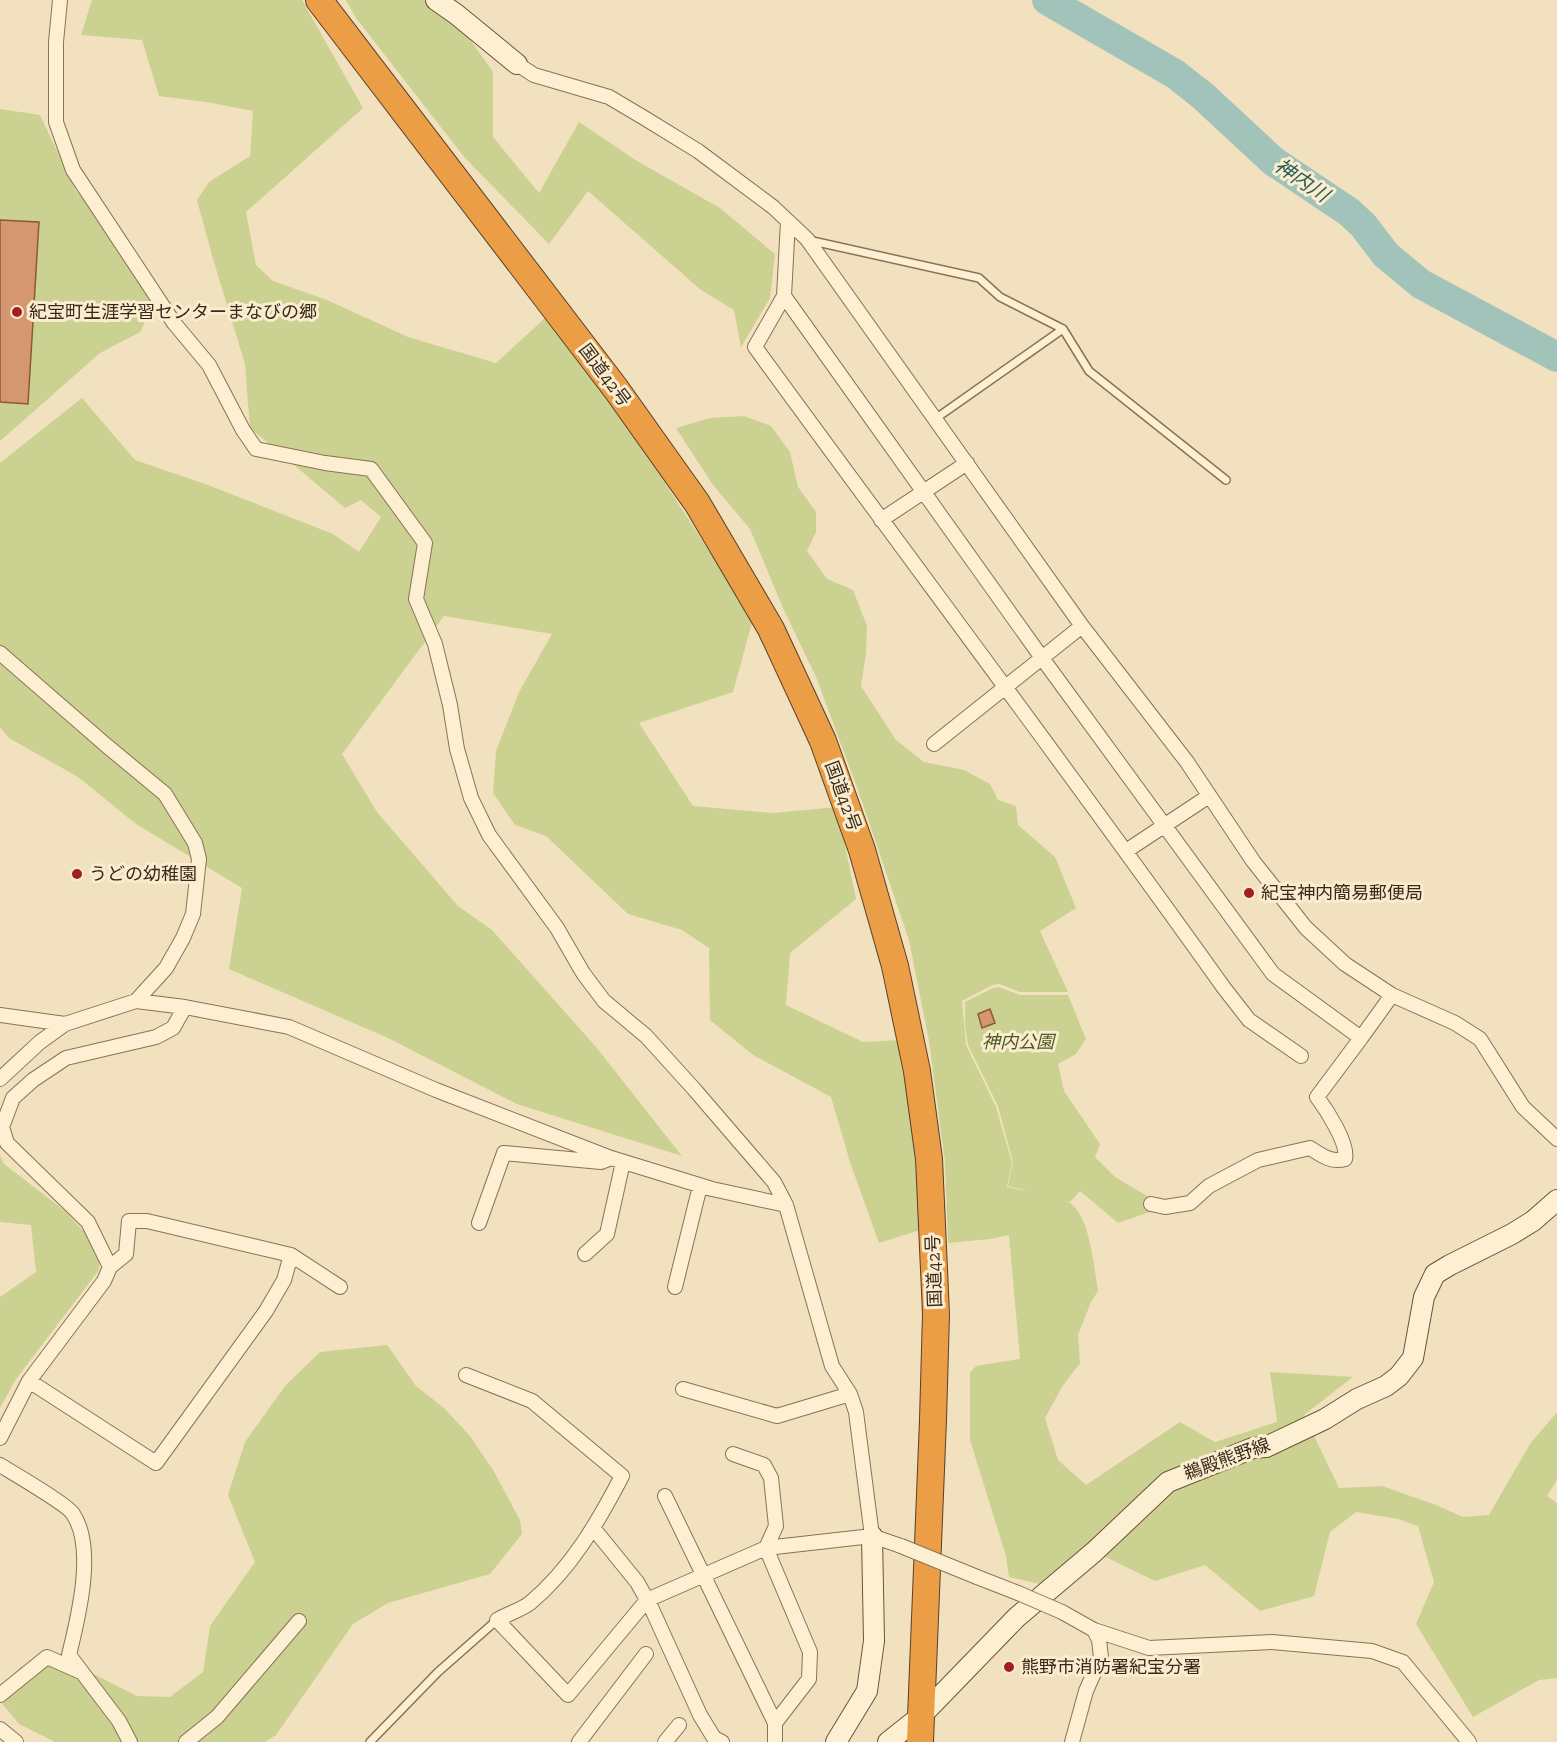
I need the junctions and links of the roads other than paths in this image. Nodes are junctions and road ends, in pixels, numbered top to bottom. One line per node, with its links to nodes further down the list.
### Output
1 (60, 0): 35 (street)
2 (319, 0): 61 (highway, 国道42号)
3 (436, 0): 4 (main road)
4 (517, 64): 5 (street)
5 (788, 221): 6 (street); 7 (street)
6 (807, 239): 8 (lane); 9 (street)
7 (784, 296): 12 (street); 13 (street)
8 (1063, 329): 9 (lane); 11 (lane)
9 (935, 419): 10 (street)
10 (966, 463): 12 (street); 14 (street)
11 (1226, 480)
12 (923, 492): 13 (street); 16 (street)
13 (881, 520): 17 (street)
14 (1082, 626): 16 (street); 19 (street)
15 (0, 653): 23 (street)
16 (1042, 658): 17 (street); 20 (street)
17 (1006, 687): 18 (street); 21 (street)
18 (934, 744)
19 (1209, 796): 20 (street); 22 (street)
20 (1163, 826): 21 (street); 27 (street)
21 (1126, 851): 28 (street)
22 (1392, 995): 27 (street); 30 (street)
23 (136, 1001): 24 (street); 26 (street)
24 (185, 1007): 31 (street); 39 (street)
25 (0, 1015): 26 (street)
26 (65, 1024): 29 (street)
27 (1361, 1038): 34 (street)
28 (1301, 1056)
29 (0, 1079)
30 (1557, 1139)
31 (617, 1160): 32 (street); 36 (street); 37 (street)
32 (700, 1186): 35 (street); 41 (street)
33 (1557, 1200): 61 (main road, 鵜殿熊野線)
34 (1151, 1204)
35 (786, 1205): 45 (street)
36 (479, 1223)
37 (585, 1254)
38 (291, 1255): 39 (street); 40 (street); 43 (street)
39 (110, 1267): 43 (street)
40 (340, 1287)
41 (675, 1287)
42 (466, 1375): 50 (street)
43 (29, 1380): 46 (street)
44 (683, 1389): 45 (street)
45 (850, 1394): 51 (street)
46 (0, 1438)
47 (733, 1454): 52 (street)
48 (0, 1465): 59 (street)
49 (665, 1496): 53 (street)
50 (594, 1529): 54 (street); 55 (street)
51 (872, 1536): 52 (street); 57 (street, bridge); 73 (main road)
52 (766, 1548): 53 (street); 62 (street)
53 (704, 1576): 54 (street); 62 (street)
54 (648, 1600): 55 (street); 71 (street)
55 (496, 1620): 69 (lane)
56 (299, 1621): 68 (street)
57 (1094, 1630): 76 (street); 77 (street)
58 (645, 1654): 65 (street)
59 (83, 1673): 60 (street); 67 (street)
60 (0, 1695)
61 (922, 1715): 74 (main road, 鵜殿熊野線); 75 (highway, 国道42号)
62 (775, 1723): 72 (street)
63 (679, 1725): 70 (street)
64 (0, 1729): 66 (street)
65 (581, 1741)
66 (16, 1742)
67 (130, 1742)
68 (186, 1742)
69 (370, 1742)
70 (665, 1742)
71 (722, 1742)
72 (775, 1742)
73 (836, 1742)
74 (888, 1742)
75 (920, 1742)
76 (1072, 1742)
77 (1469, 1742)

